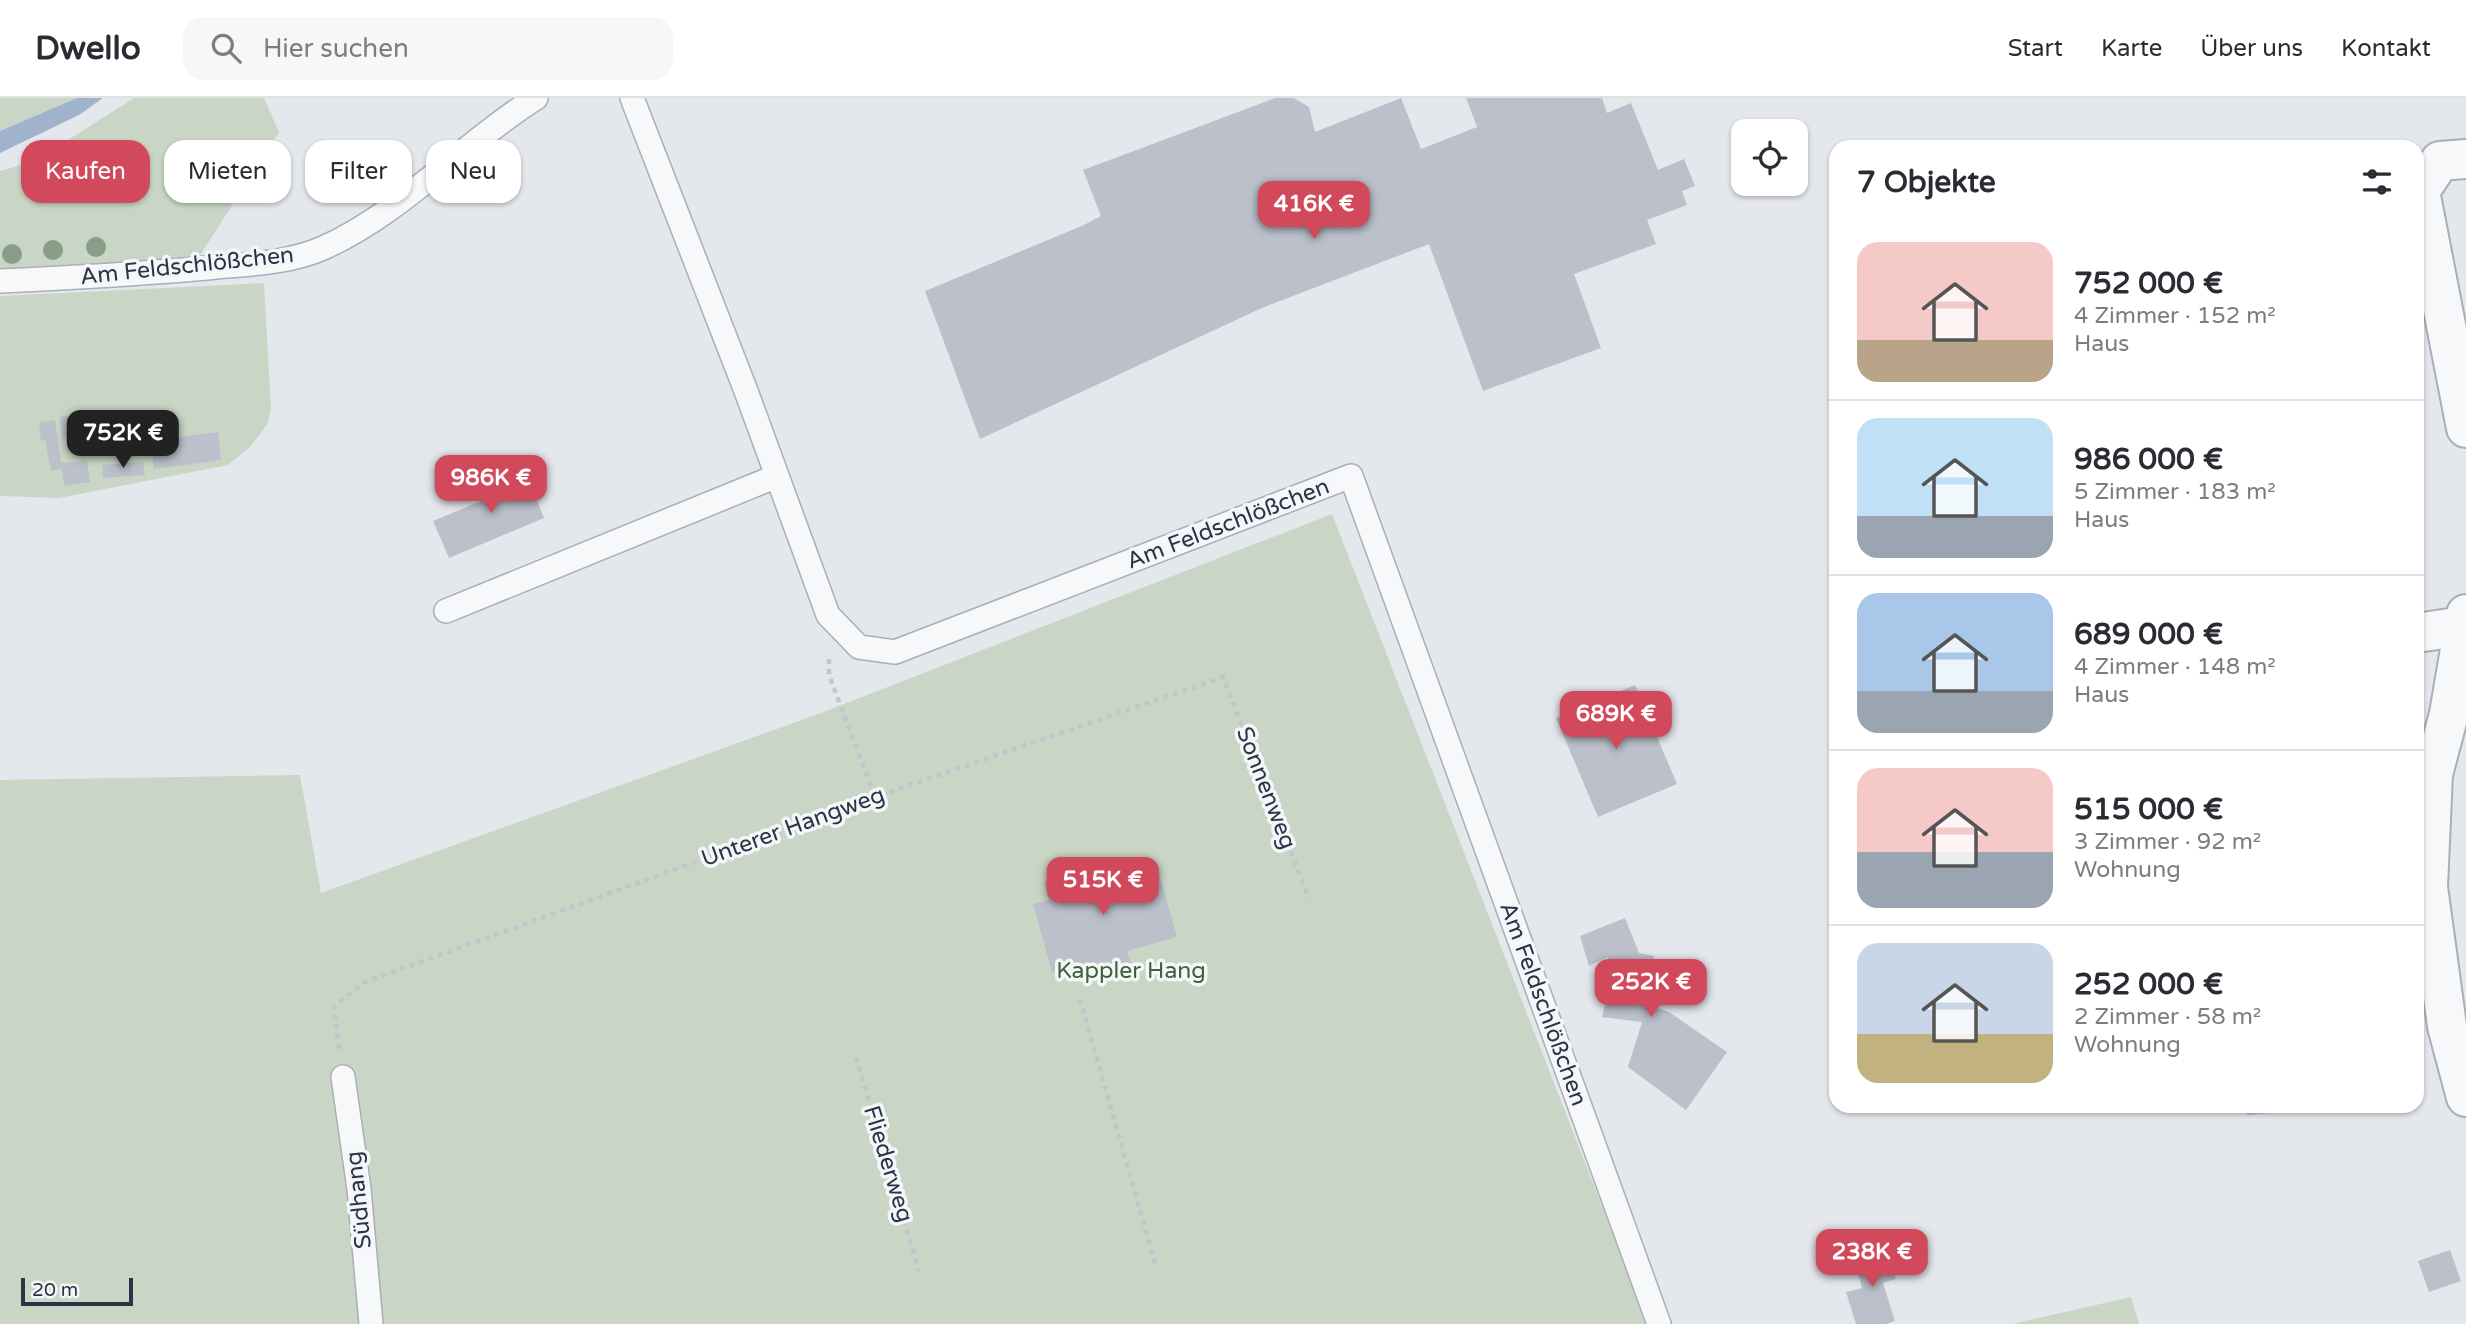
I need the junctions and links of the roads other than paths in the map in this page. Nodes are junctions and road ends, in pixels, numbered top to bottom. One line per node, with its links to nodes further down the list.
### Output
1 (536, 98): 6 (lane, Am Feldschlößchen)
2 (632, 98): 8 (lane, Am Feldschlößchen)
3 (2466, 159): 4 (street)
4 (2424, 185)
5 (2424, 212): 7 (street)
6 (0, 281)
7 (2466, 428)
8 (777, 476): 9 (lane); 16 (lane, Am Feldschlößchen)
9 (446, 611)
10 (2465, 620): 11 (street); 12 (street)
11 (2424, 631)
12 (2457, 706): 14 (street)
13 (343, 1077): 15 (lane, Südhang)
14 (2466, 1097)
15 (371, 1324)
16 (1659, 1324)

